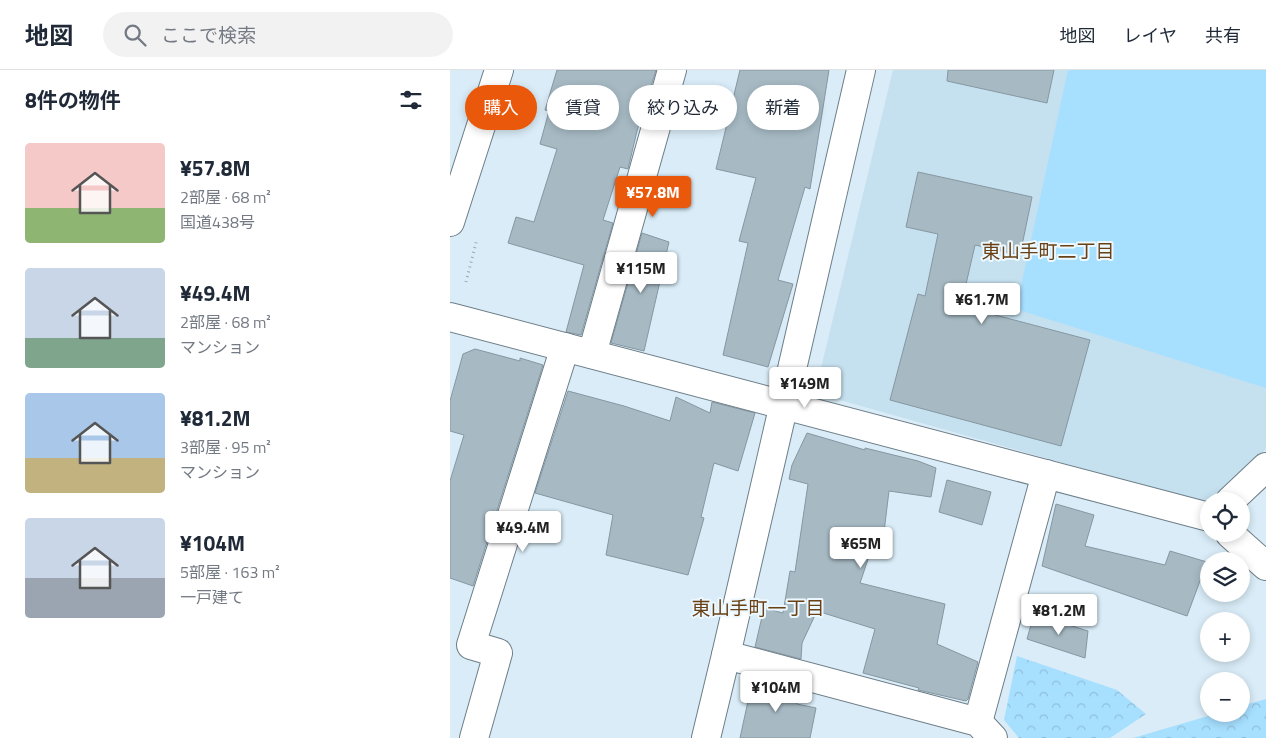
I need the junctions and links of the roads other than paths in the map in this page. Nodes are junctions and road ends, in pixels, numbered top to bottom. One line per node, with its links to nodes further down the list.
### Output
1 (499, 70): 4 (main road)
2 (672, 70): 7 (main road)
3 (861, 70): 8 (main road)
4 (450, 222)
5 (450, 317): 6 (main road)
6 (565, 347): 7 (main road); 17 (main road)
7 (592, 354): 8 (main road)
8 (784, 405): 10 (main road); 15 (main road)
9 (1266, 467): 11 (main road)
10 (1046, 474): 12 (main road); 16 (main road)
11 (1240, 492)
12 (1200, 515)
13 (1239, 542): 14 (main road)
14 (1266, 566)
15 (726, 655): 16 (main road); 18 (main road)
16 (986, 730)
17 (474, 738)
18 (706, 738)

